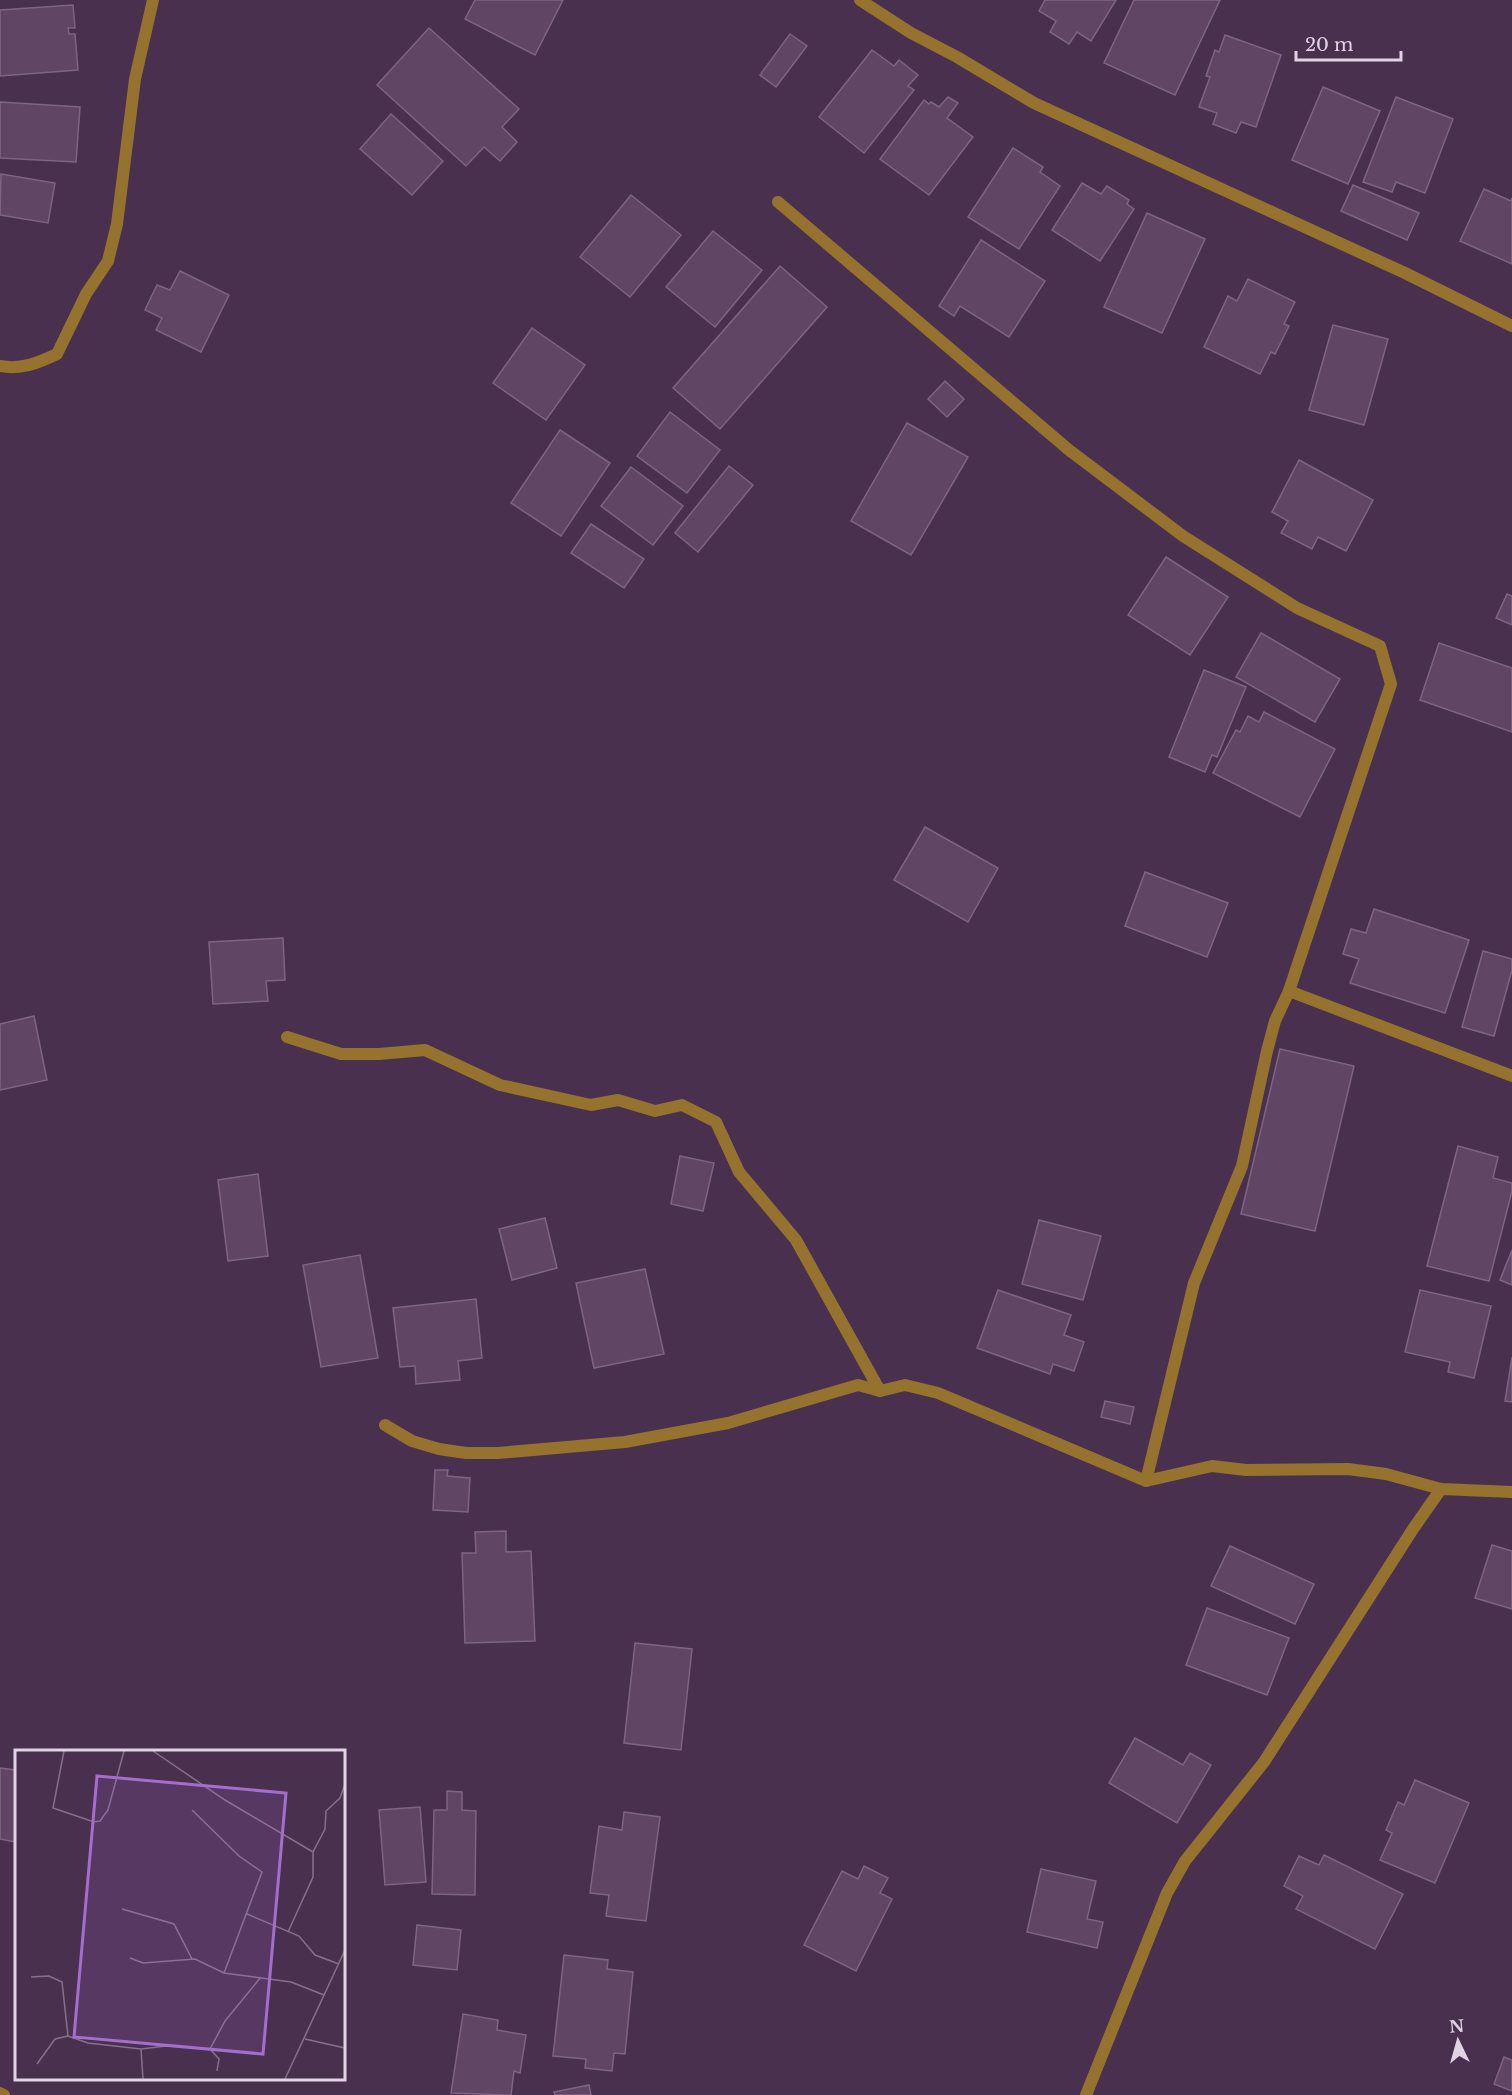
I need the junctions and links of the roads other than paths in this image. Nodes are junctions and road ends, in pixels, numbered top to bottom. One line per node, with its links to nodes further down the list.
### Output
1 (153, 0): 5 (street)
2 (860, 0): 4 (street)
3 (778, 202): 6 (street)
4 (1512, 326)
5 (0, 366)
6 (1288, 991): 8 (street); 11 (street)
7 (287, 1037): 9 (street)
8 (1512, 1076)
9 (880, 1391): 10 (street); 11 (street)
10 (385, 1425)
11 (1146, 1481): 12 (street)
12 (1441, 1489): 13 (street); 16 (street)
13 (1512, 1492)
14 (0, 2093): 15 (street)
15 (4, 2095)
16 (1086, 2095)

